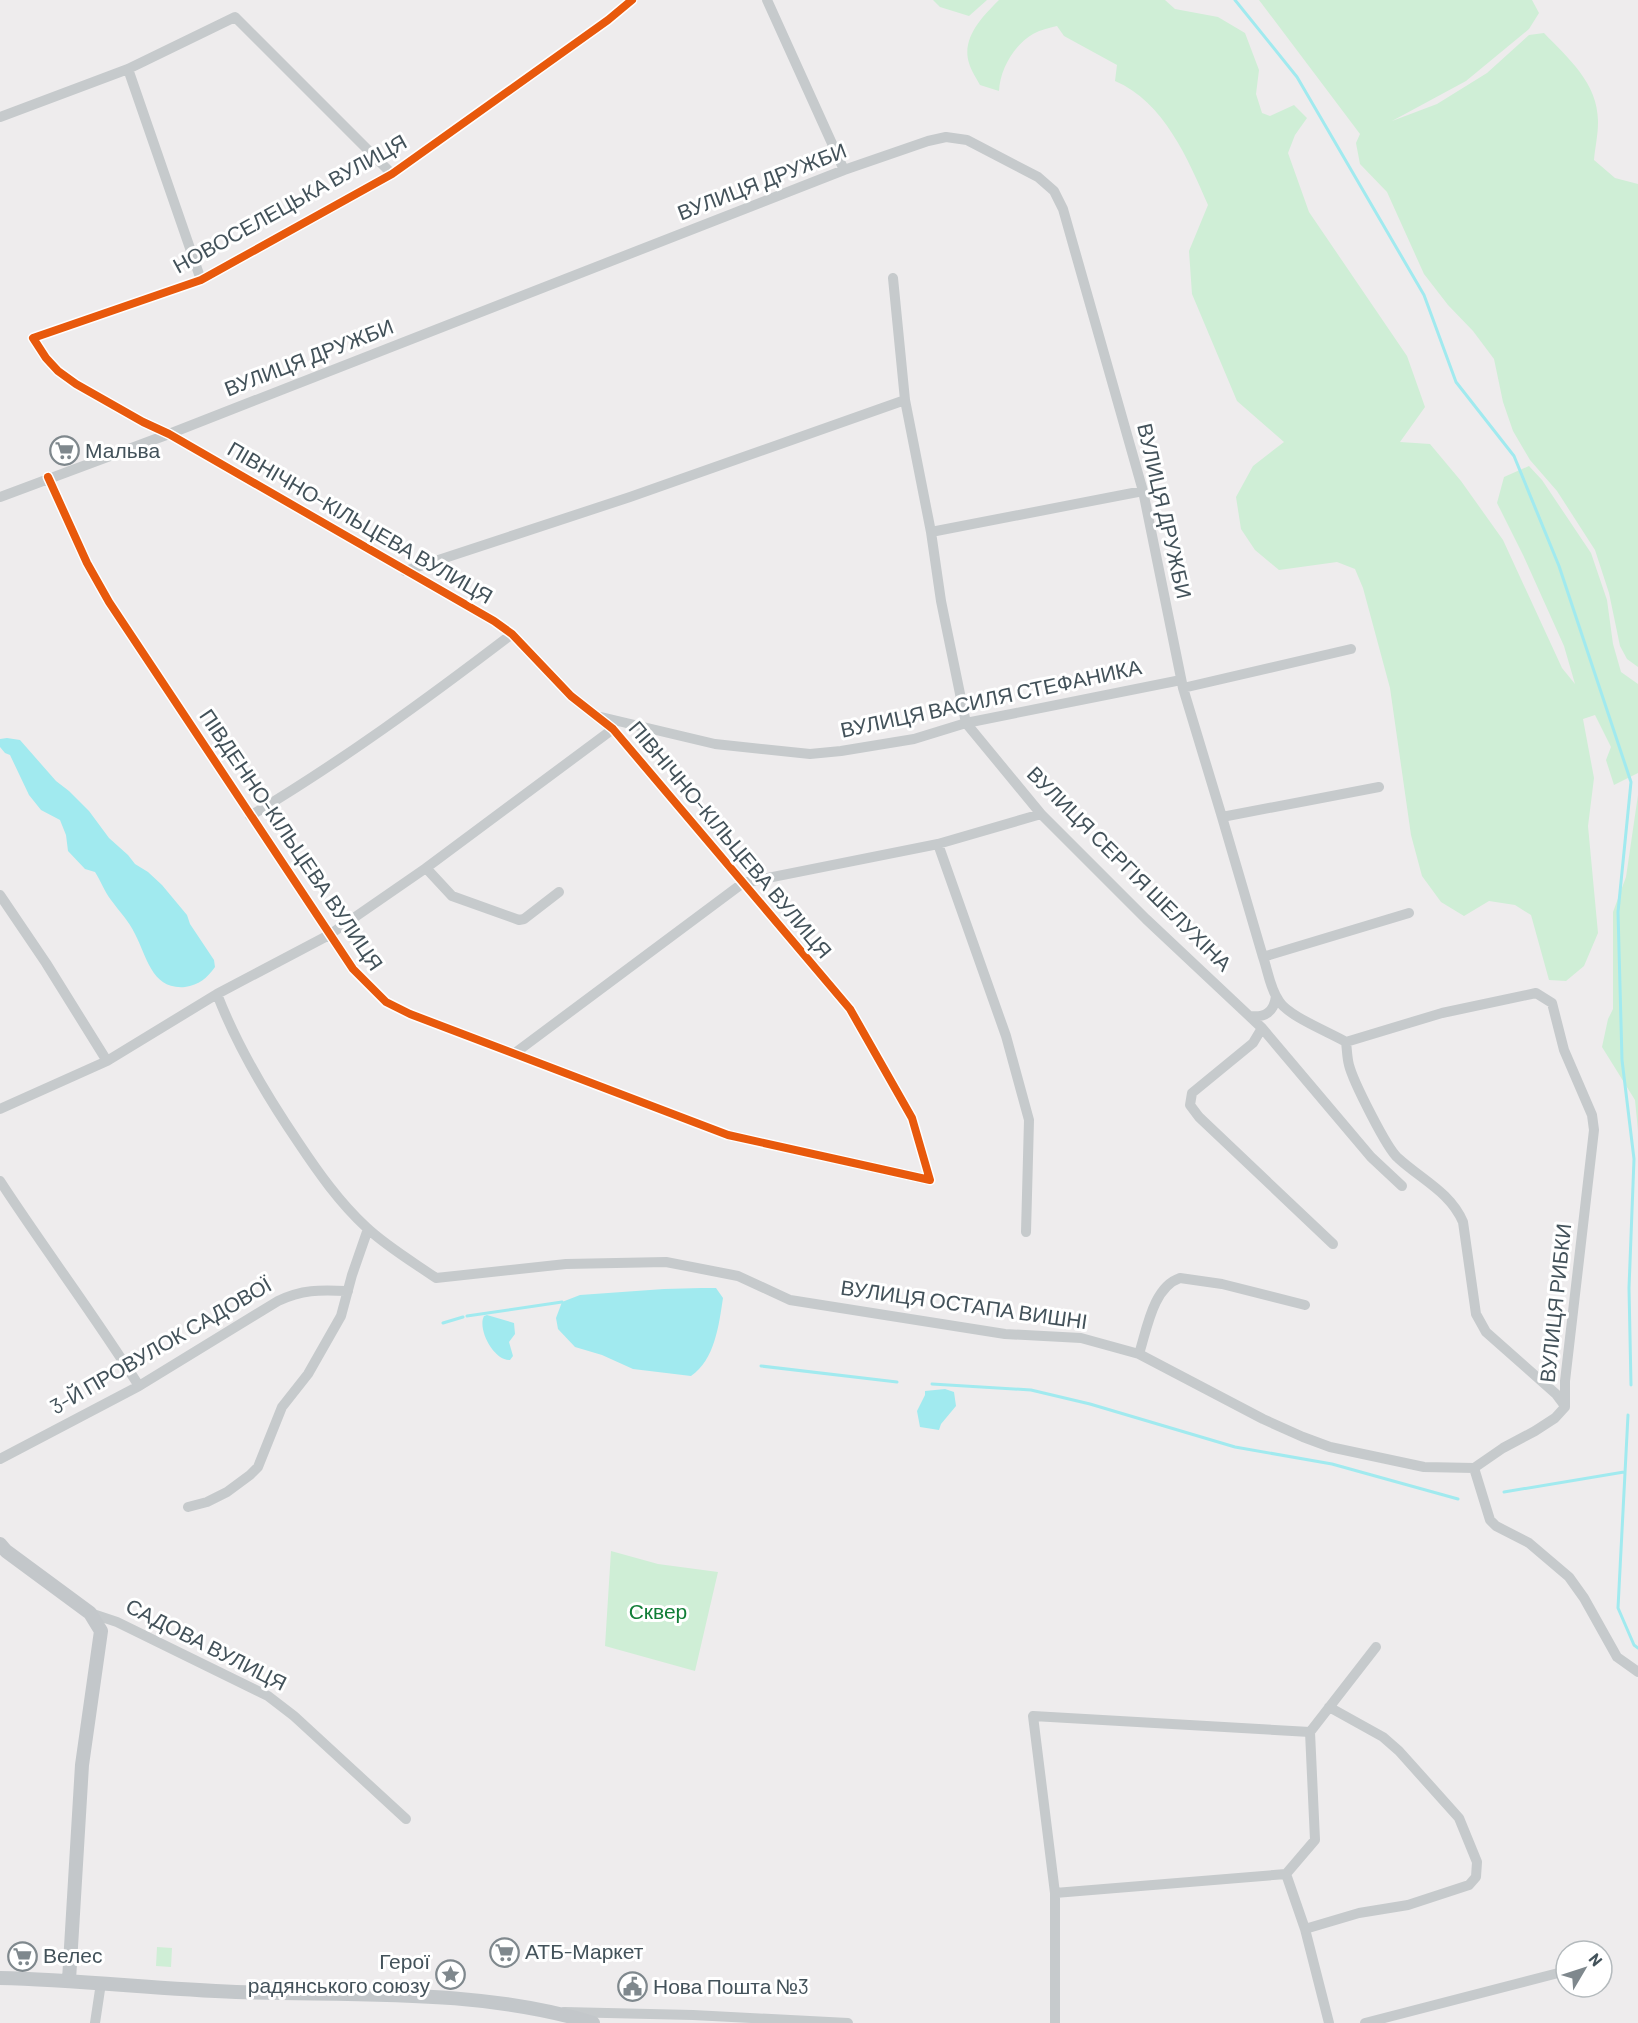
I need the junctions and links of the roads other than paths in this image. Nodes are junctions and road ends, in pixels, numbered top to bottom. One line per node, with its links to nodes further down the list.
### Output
1 (632, 0): 6 (street, НОВОСЕЛЕЦЬКА ВУЛИЦЯ)
2 (767, 0): 5 (street)
3 (128, 69): 4 (street); 6 (street); 8 (street)
4 (0, 117)
5 (844, 170): 11 (street, ВУЛИЦЯ ДРУЖБИ); 13 (street, ВУЛИЦЯ ДРУЖБИ)
6 (392, 174): 8 (street, НОВОСЕЛЕЦЬКА ВУЛИЦЯ)
7 (893, 278): 10 (street, ВУЛИЦЯ СЕРГІЯ ШЕЛУХІНА)
8 (201, 279): 9 (street, НОВОСЕЛЕЦЬКА ВУЛИЦЯ)
9 (33, 338): 11 (street, ПІВНІЧНО-КІЛЬЦЕВА ВУЛИЦЯ)
10 (905, 400): 15 (street, ВУЛИЦЯ СЕРГІЯ ШЕЛУХІНА); 16 (street)
11 (169, 434): 12 (street, ВУЛИЦЯ ДРУЖБИ); 16 (street, ПІВНІЧНО-КІЛЬЦЕВА ВУЛИЦЯ)
12 (48, 477): 14 (street, ВУЛИЦЯ ДРУЖБИ); 25 (street, ПІВДЕННО-КІЛЬЦЕВА ВУЛИЦЯ)
13 (1143, 490): 15 (street); 19 (street, ВУЛИЦЯ ДРУЖБИ)
14 (0, 497)
15 (931, 532): 21 (street, ВУЛИЦЯ СЕРГІЯ ШЕЛУХІНА)
16 (405, 571): 17 (street, ПІВНІЧНО-КІЛЬЦЕВА ВУЛИЦЯ)
17 (512, 634): 20 (street, ПІВНІЧНО-КІЛЬЦЕВА ВУЛИЦЯ); 25 (street)
18 (1351, 649): 19 (street)
19 (1182, 684): 21 (street, ВУЛИЦЯ ВАСИЛЯ СТЕФАНИКА); 26 (street, ВУЛИЦЯ ДРУЖБИ)
20 (596, 716): 21 (street, ВУЛИЦЯ ВАСИЛЯ СТЕФАНИКА); 22 (street, ПІВНІЧНО-КІЛЬЦЕВА ВУЛИЦЯ)
21 (966, 723): 24 (street, ВУЛИЦЯ СЕРГІЯ ШЕЛУХІНА)
22 (613, 729): 28 (street); 29 (street, ПІВНІЧНО-КІЛЬЦЕВА ВУЛИЦЯ)
23 (1379, 787): 26 (street)
24 (1041, 814): 27 (street); 37 (street, ВУЛИЦЯ СЕРГІЯ ШЕЛУХІНА)
25 (250, 816): 33 (street, ПІВДЕННО-КІЛЬЦЕВА ВУЛИЦЯ)
26 (1222, 817): 34 (street, ВУЛИЦЯ ДРУЖБИ)
27 (938, 844): 29 (street); 47 (street)
28 (426, 868): 30 (street); 33 (street)
29 (742, 883): 40 (street); 43 (street, ПІВНІЧНО-КІЛЬЦЕВА ВУЛИЦЯ)
30 (559, 892)
31 (0, 895): 41 (street)
32 (1409, 913): 34 (street)
33 (329, 935): 35 (street); 40 (street, ПІВДЕННО-КІЛЬЦЕВА ВУЛИЦЯ)
34 (1263, 957): 36 (street, ВУЛИЦЯ ДРУЖБИ)
35 (217, 994): 41 (street); 46 (street, ВУЛИЦЯ ОСТАПА ВИШНІ)
36 (1276, 996): 37 (street); 39 (street, ВУЛИЦЯ ДРУЖБИ)
37 (1250, 1016): 38 (street, ВУЛИЦЯ СЕРГІЯ ШЕЛУХІНА)
38 (1262, 1028): 45 (street, ВУЛИЦЯ СЕРГІЯ ШЕЛУХІНА); 48 (street)
39 (1346, 1042): 53 (street, ВУЛИЦЯ РИБКИ); 53 (street, ВУЛИЦЯ РИБКИ)
40 (515, 1053): 43 (street, ПІВДЕННО-КІЛЬЦЕВА ВУЛИЦЯ)
41 (107, 1061): 42 (street)
42 (0, 1109)
43 (930, 1180)
44 (0, 1181): 52 (street)
45 (1402, 1186)
46 (368, 1229): 49 (street); 51 (street, ВУЛИЦЯ ОСТАПА ВИШНІ)
47 (1026, 1232)
48 (1333, 1244)
49 (348, 1291): 52 (street, 3-Й ПРОВУЛОК САДОВОЇ); 56 (street)
50 (1305, 1305): 51 (street)
51 (1139, 1354): 55 (street, ВУЛИЦЯ ОСТАПА ВИШНІ)
52 (139, 1386): 54 (street, 3-Й ПРОВУЛОК САДОВОЇ)
53 (1565, 1407): 55 (street)
54 (0, 1459)
55 (1474, 1468): 60 (street)
56 (188, 1507)
57 (0, 1544): 58 (main road, САДОВА ВУЛИЦЯ)
58 (93, 1618): 63 (street, САДОВА ВУЛИЦЯ); 69 (main road)
59 (1376, 1647): 61 (street)
60 (1638, 1672)
61 (1329, 1707): 62 (street); 66 (street)
62 (1310, 1732): 64 (street); 65 (street)
63 (406, 1819)
64 (1286, 1874): 65 (street); 66 (street)
65 (1055, 1893): 75 (street)
66 (1305, 1929): 76 (street)
67 (1554, 1974): 77 (street)
68 (0, 1978): 69 (main road)
69 (69, 1980): 70 (main road)
70 (101, 1983): 71 (main road); 72 (street)
71 (555, 2012): 73 (main road); 74 (street)
72 (95, 2023)
73 (593, 2023)
74 (848, 2023)
75 (1055, 2023)
76 (1329, 2023)
77 (1365, 2023)

